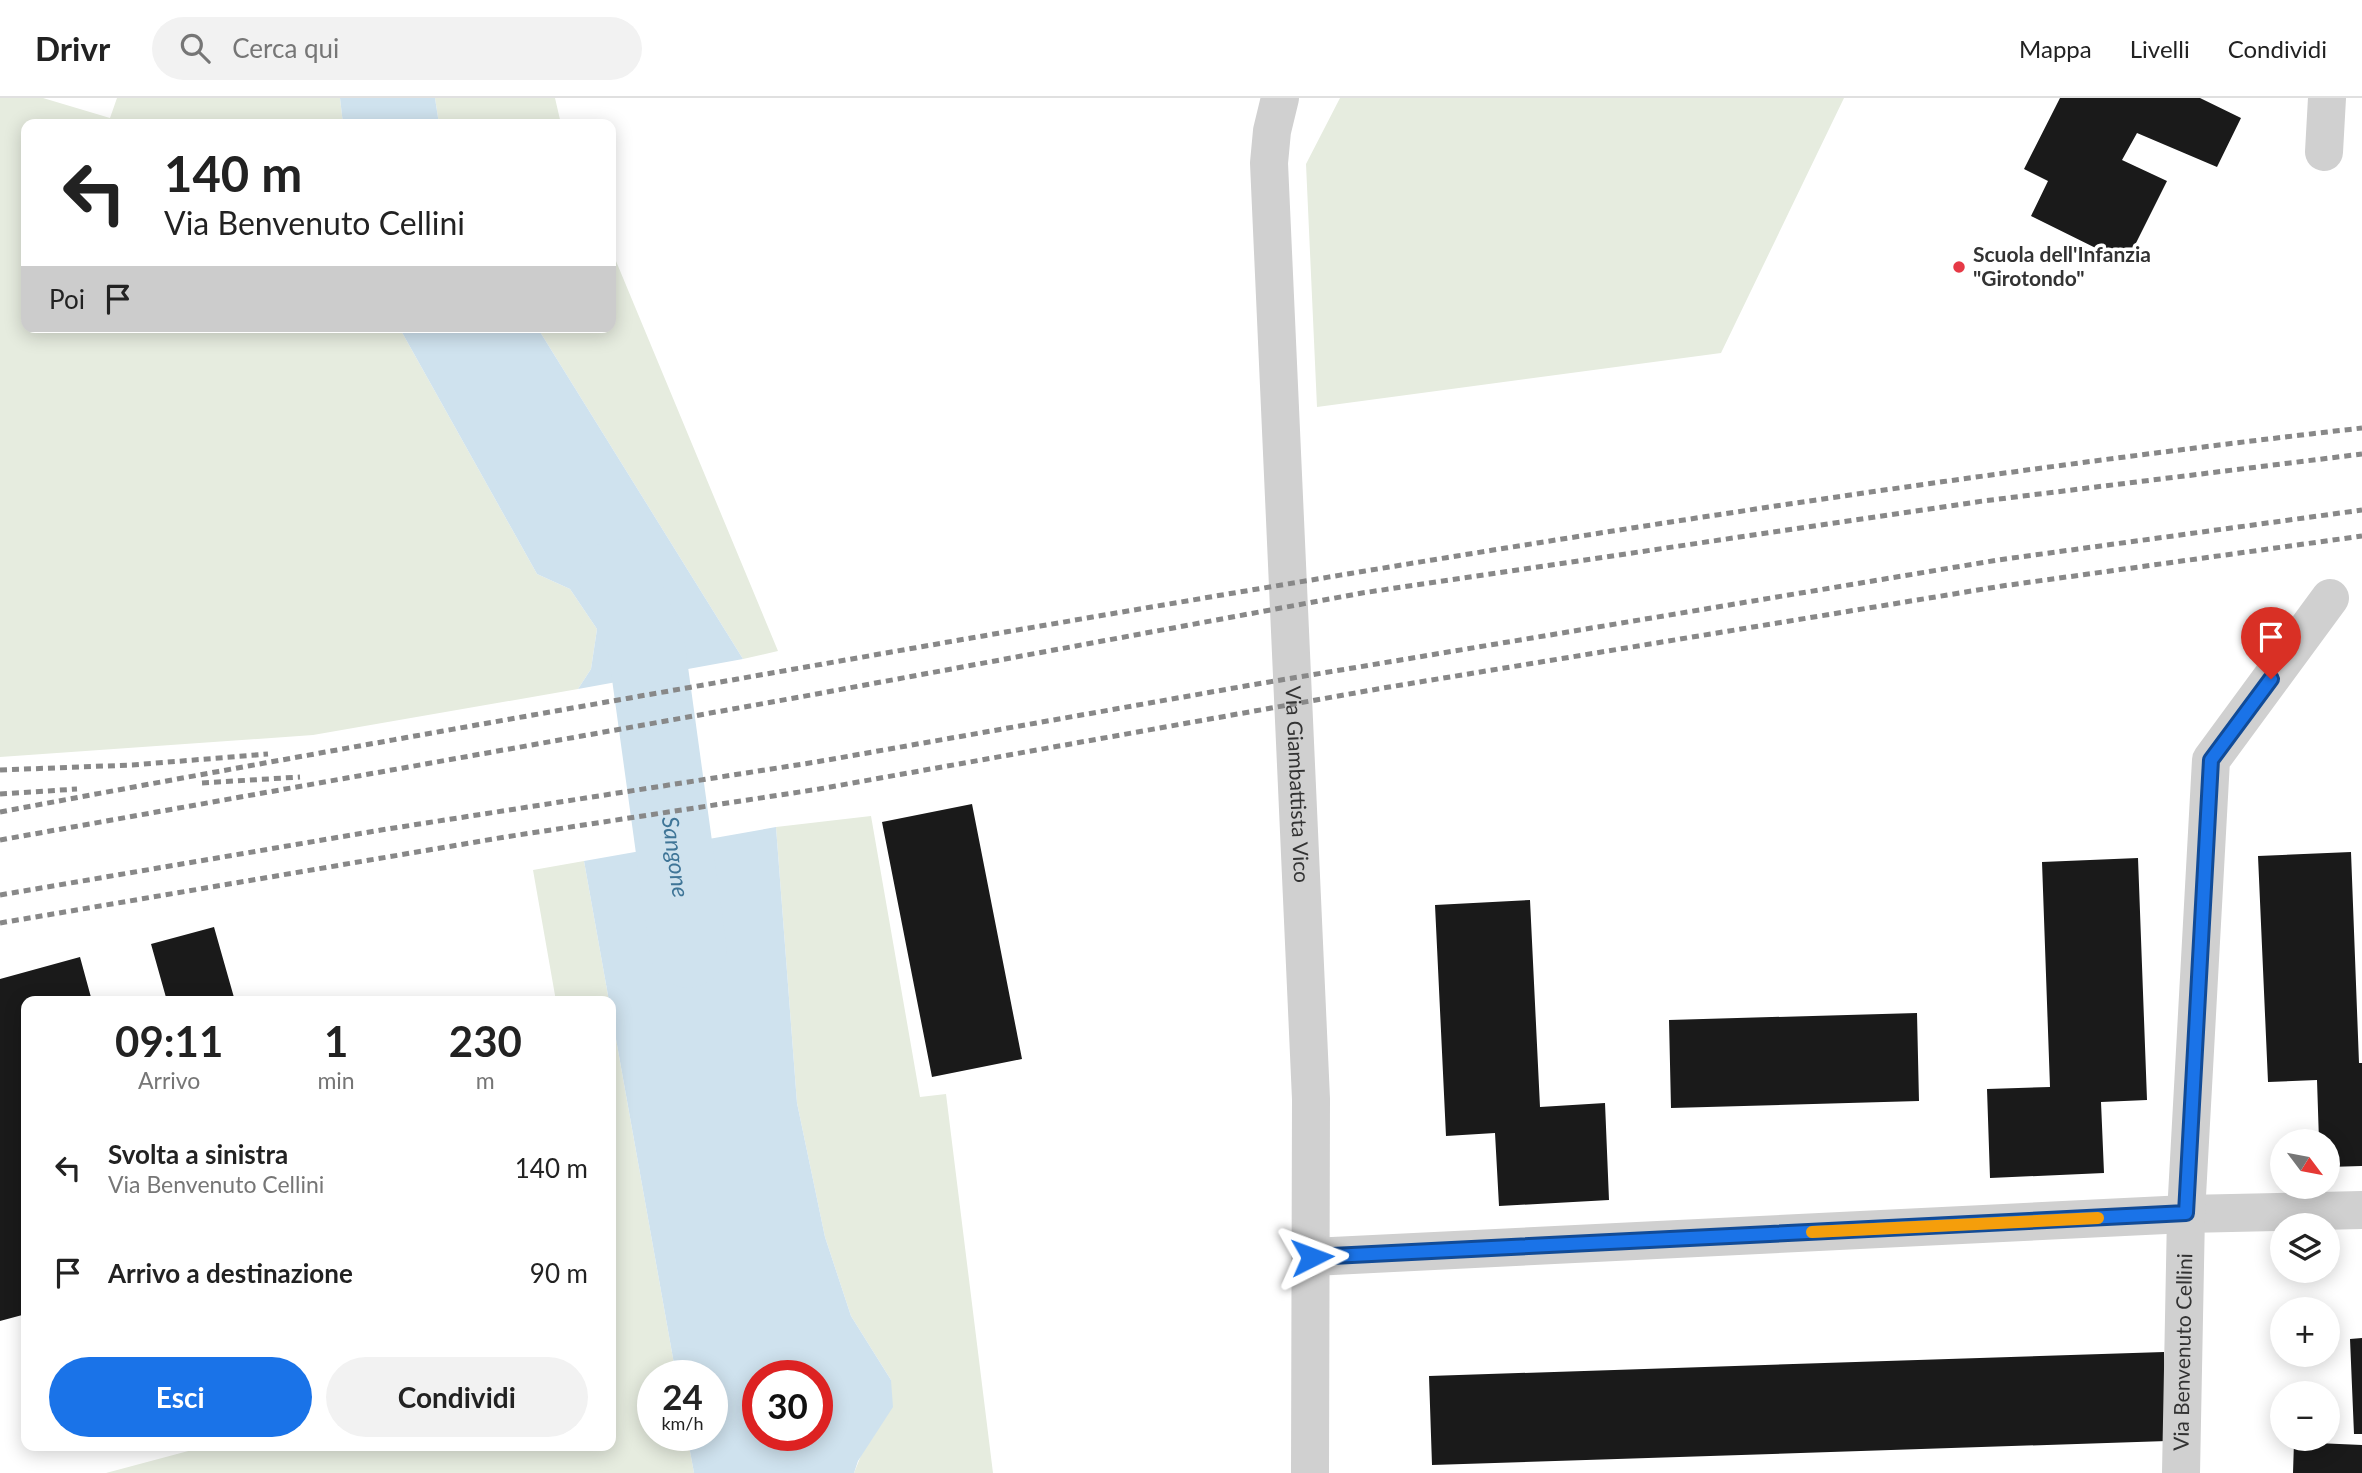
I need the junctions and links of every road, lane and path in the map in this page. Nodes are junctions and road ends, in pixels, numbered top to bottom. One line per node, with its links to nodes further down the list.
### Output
1 (1280, 98): 7 (street, Via Giambattista Vico)
2 (2327, 98): 3 (street)
3 (2324, 152)
4 (2330, 598): 6 (street, Via Benvenuto Cellini)
5 (2362, 1210): 6 (street)
6 (2186, 1213): 7 (street); 9 (street, Via Benvenuto Cellini)
7 (1312, 1257): 8 (street, Via Giambattista Vico)
8 (1310, 1473)
9 (2181, 1473)

